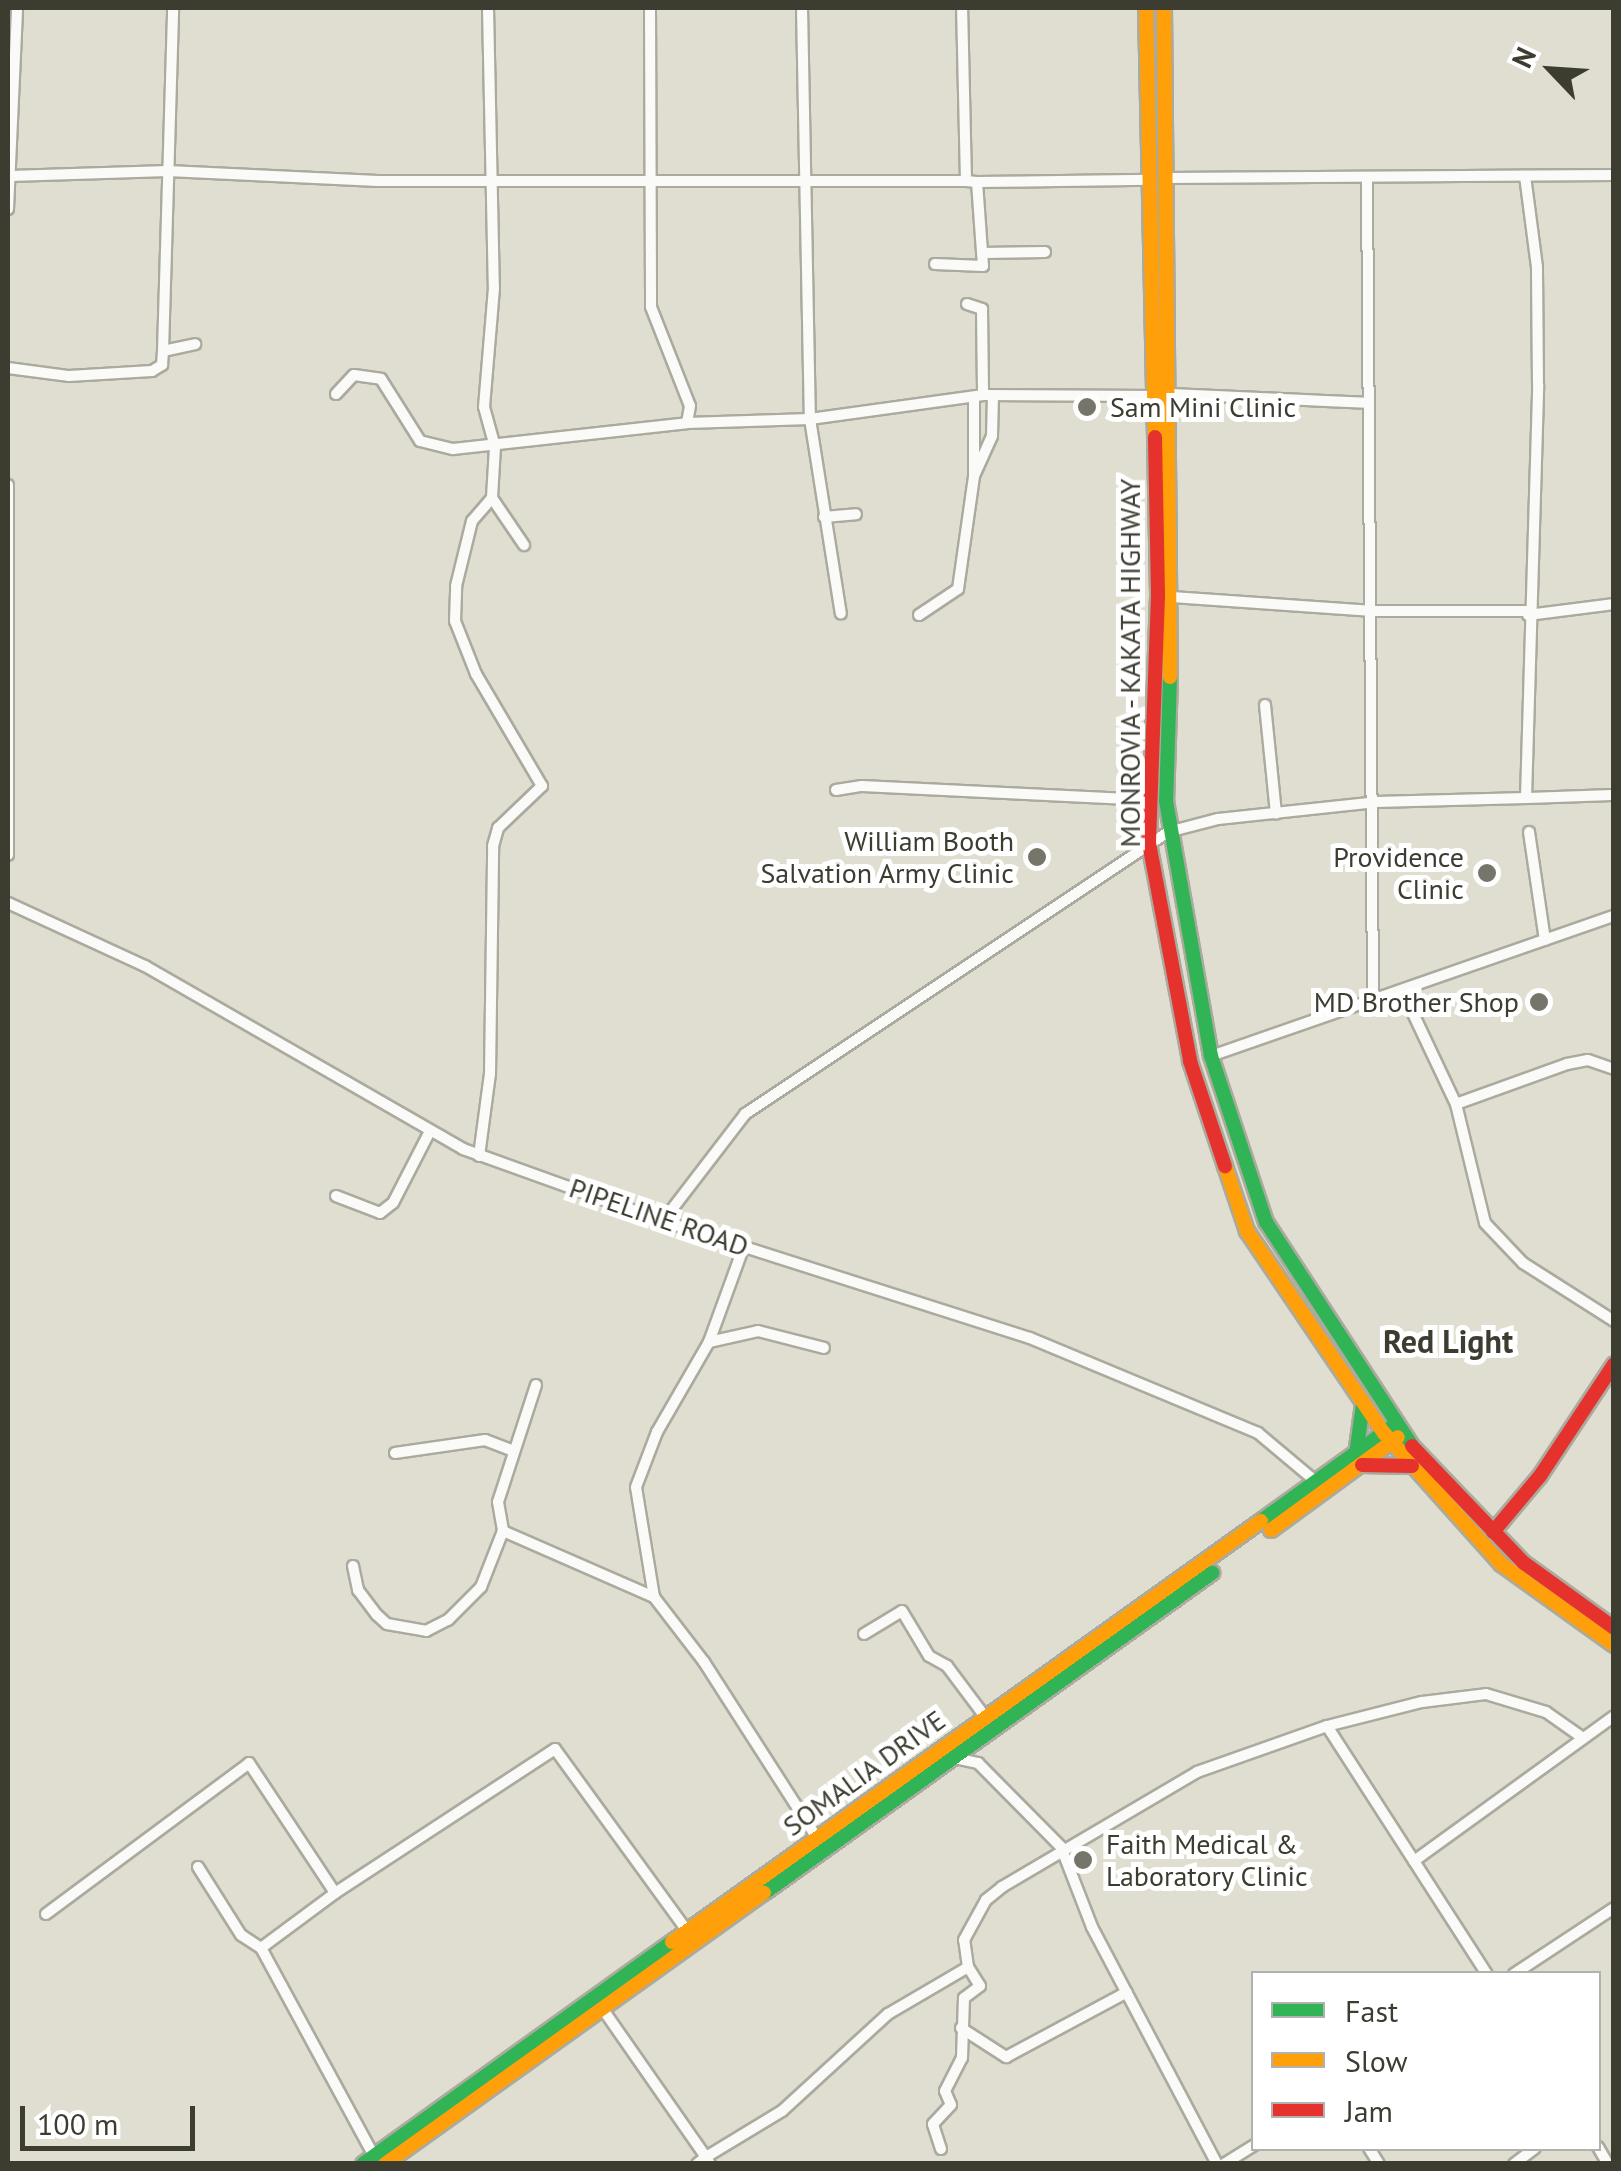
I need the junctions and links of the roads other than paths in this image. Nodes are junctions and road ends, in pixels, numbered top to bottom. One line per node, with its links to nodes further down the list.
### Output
1 (16, 8): 10 (street)
2 (173, 8): 9 (street)
3 (488, 8): 14 (street)
4 (650, 8): 18 (street)
5 (802, 8): 19 (street)
6 (962, 8): 17 (street)
7 (1146, 8): 15 (main road, MONROVIA - KAKATA HIGHWAY)
8 (1164, 8): 13 (main road, MONROVIA - KAKATA HIGHWAY)
9 (168, 172): 10 (street); 14 (street); 26 (street)
10 (10, 176): 20 (street)
11 (1525, 176): 12 (street); 16 (street); 44 (street)
12 (1614, 176)
13 (1168, 178): 16 (street); 29 (main road, MONROVIA - KAKATA HIGHWAY)
14 (490, 180): 18 (street); 34 (street)
15 (1150, 180): 17 (street); 29 (main road, MONROVIA - KAKATA HIGHWAY)
16 (1367, 180): 31 (street)
17 (971, 181): 19 (street); 22 (street)
18 (651, 182): 19 (street); 33 (street)
19 (802, 185): 32 (street)
20 (8, 209)
21 (1045, 252): 22 (street)
22 (982, 253): 23 (street)
23 (935, 264)
24 (966, 304): 30 (street)
25 (194, 344): 26 (street)
26 (163, 351): 27 (street)
27 (8, 368)
28 (336, 394): 34 (street)
29 (1163, 394): 30 (street); 31 (street); 41 (main road, MONROVIA - KAKATA HIGHWAY); 51 (main road, MONROVIA - KAKATA HIGHWAY)
30 (983, 396): 32 (street); 35 (street); 35 (street)
31 (1366, 403): 43 (street)
32 (810, 419): 33 (street); 39 (street)
33 (686, 424): 34 (street)
34 (495, 447): 37 (street)
35 (974, 476): 46 (street)
36 (8, 485): 57 (street)
37 (492, 498): 40 (street); 67 (street)
38 (856, 514): 39 (street)
39 (824, 517): 45 (street)
40 (524, 545)
41 (1172, 598): 43 (street); 54 (main road, MONROVIA - KAKATA HIGHWAY)
42 (1614, 604): 44 (street)
43 (1370, 610): 44 (street); 52 (street)
44 (1528, 613): 50 (street)
45 (841, 614)
46 (919, 615)
47 (1265, 705): 53 (street)
48 (836, 790): 51 (street)
49 (1614, 795): 50 (street)
50 (1526, 798): 52 (street)
51 (1148, 800): 56 (main road, MONROVIA - KAKATA HIGHWAY)
52 (1376, 802): 53 (street); 62 (street)
53 (1276, 813): 54 (street)
54 (1168, 832): 56 (street); 63 (main road, MONROVIA - KAKATA HIGHWAY)
55 (1528, 832): 60 (street)
56 (1149, 843): 69 (street); 76 (main road, MONROVIA - KAKATA HIGHWAY)
57 (8, 854)
58 (8, 903): 66 (street, PIPELINE ROAD)
59 (1614, 916): 60 (street)
60 (1544, 940): 61 (street)
61 (1402, 990): 62 (street); 65 (street)
62 (1373, 1000): 63 (street)
63 (1211, 1056): 77 (main road, MONROVIA - KAKATA HIGHWAY)
64 (1614, 1069): 65 (street)
65 (1456, 1104): 71 (street)
66 (430, 1131): 67 (street, PIPELINE ROAD); 68 (street)
67 (479, 1156): 69 (street, PIPELINE ROAD)
68 (336, 1196)
69 (663, 1221): 70 (street, PIPELINE ROAD)
70 (744, 1246): 72 (street); 82 (street, PIPELINE ROAD)
71 (1614, 1321)
72 (710, 1342): 73 (street); 86 (street)
73 (824, 1348)
74 (1613, 1363): 84 (main road)
75 (536, 1386): 78 (street)
76 (1362, 1399): 77 (main road, MONROVIA - KAKATA HIGHWAY); 80 (main road)
77 (1393, 1434): 80 (main road, SOMALIA DRIVE); 81 (main road); 84 (main road)
78 (511, 1450): 79 (street); 83 (street)
79 (395, 1453)
80 (1359, 1460): 81 (main road); 82 (main road, SOMALIA DRIVE)
81 (1412, 1466): 89 (main road)
82 (1321, 1486): 91 (main road, SOMALIA DRIVE); 94 (main road, SOMALIA DRIVE)
83 (502, 1531): 85 (street); 86 (street)
84 (1492, 1532): 87 (main road)
85 (353, 1566)
86 (654, 1596): 95 (street)
87 (1614, 1628)
88 (864, 1634): 91 (street)
89 (1614, 1644)
90 (1614, 1716): 93 (street)
91 (986, 1718): 95 (main road, SOMALIA DRIVE)
92 (1326, 1726): 93 (street); 96 (street); 97 (street)
93 (1584, 1738): 97 (street)
94 (950, 1757): 95 (main road, SOMALIA DRIVE); 96 (street)
95 (821, 1843): 102 (main road, SOMALIA DRIVE); 108 (main road, SOMALIA DRIVE)
96 (1061, 1848): 104 (street); 107 (street)
97 (1414, 1861): 105 (street)
98 (198, 1867): 103 (street)
99 (335, 1893): 101 (street); 102 (street); 103 (street)
100 (1614, 1908): 106 (street)
101 (46, 1914)
102 (688, 1932): 112 (main road, SOMALIA DRIVE)
103 (261, 1948): 112 (street)
104 (968, 1967): 109 (street); 113 (street)
105 (1486, 1971)
106 (1519, 1971)
107 (1127, 1992): 109 (street); 114 (street)
108 (602, 2008): 112 (main road, SOMALIA DRIVE); 113 (street)
109 (960, 2028): 111 (street)
110 (1251, 2147): 115 (street)
111 (941, 2148)
112 (374, 2161)
113 (704, 2161)
114 (1216, 2164)
115 (1224, 2164)

